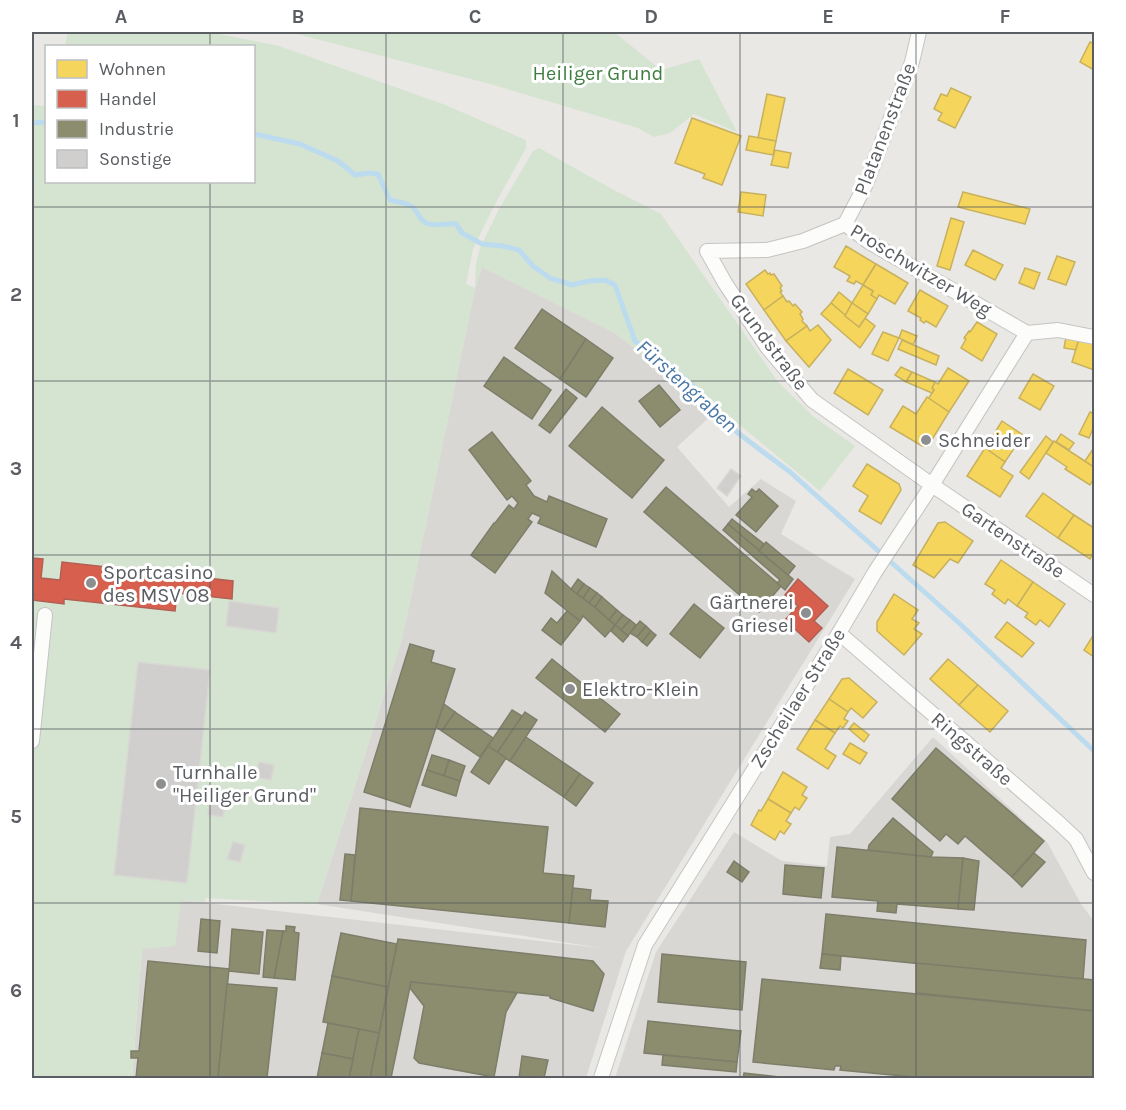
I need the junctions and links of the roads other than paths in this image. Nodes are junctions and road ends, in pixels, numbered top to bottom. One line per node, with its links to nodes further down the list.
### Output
1 (919, 32): 2 (street, Platanenstraße)
2 (845, 224): 3 (street, Proschwitzer Weg); 4 (street, Proschwitzer Weg)
3 (707, 251): 6 (street, Grundstraße)
4 (1027, 333): 5 (street); 6 (street, Zscheilaer Straße)
5 (1095, 337)
6 (932, 485): 7 (street, Gartenstraße); 9 (street, Zscheilaer Straße)
7 (1095, 595)
8 (45, 615): 10 (street)
9 (839, 633): 11 (street, Ringstraße); 12 (street, Zscheilaer Straße)
10 (32, 741)
11 (1095, 873)
12 (601, 1078)

